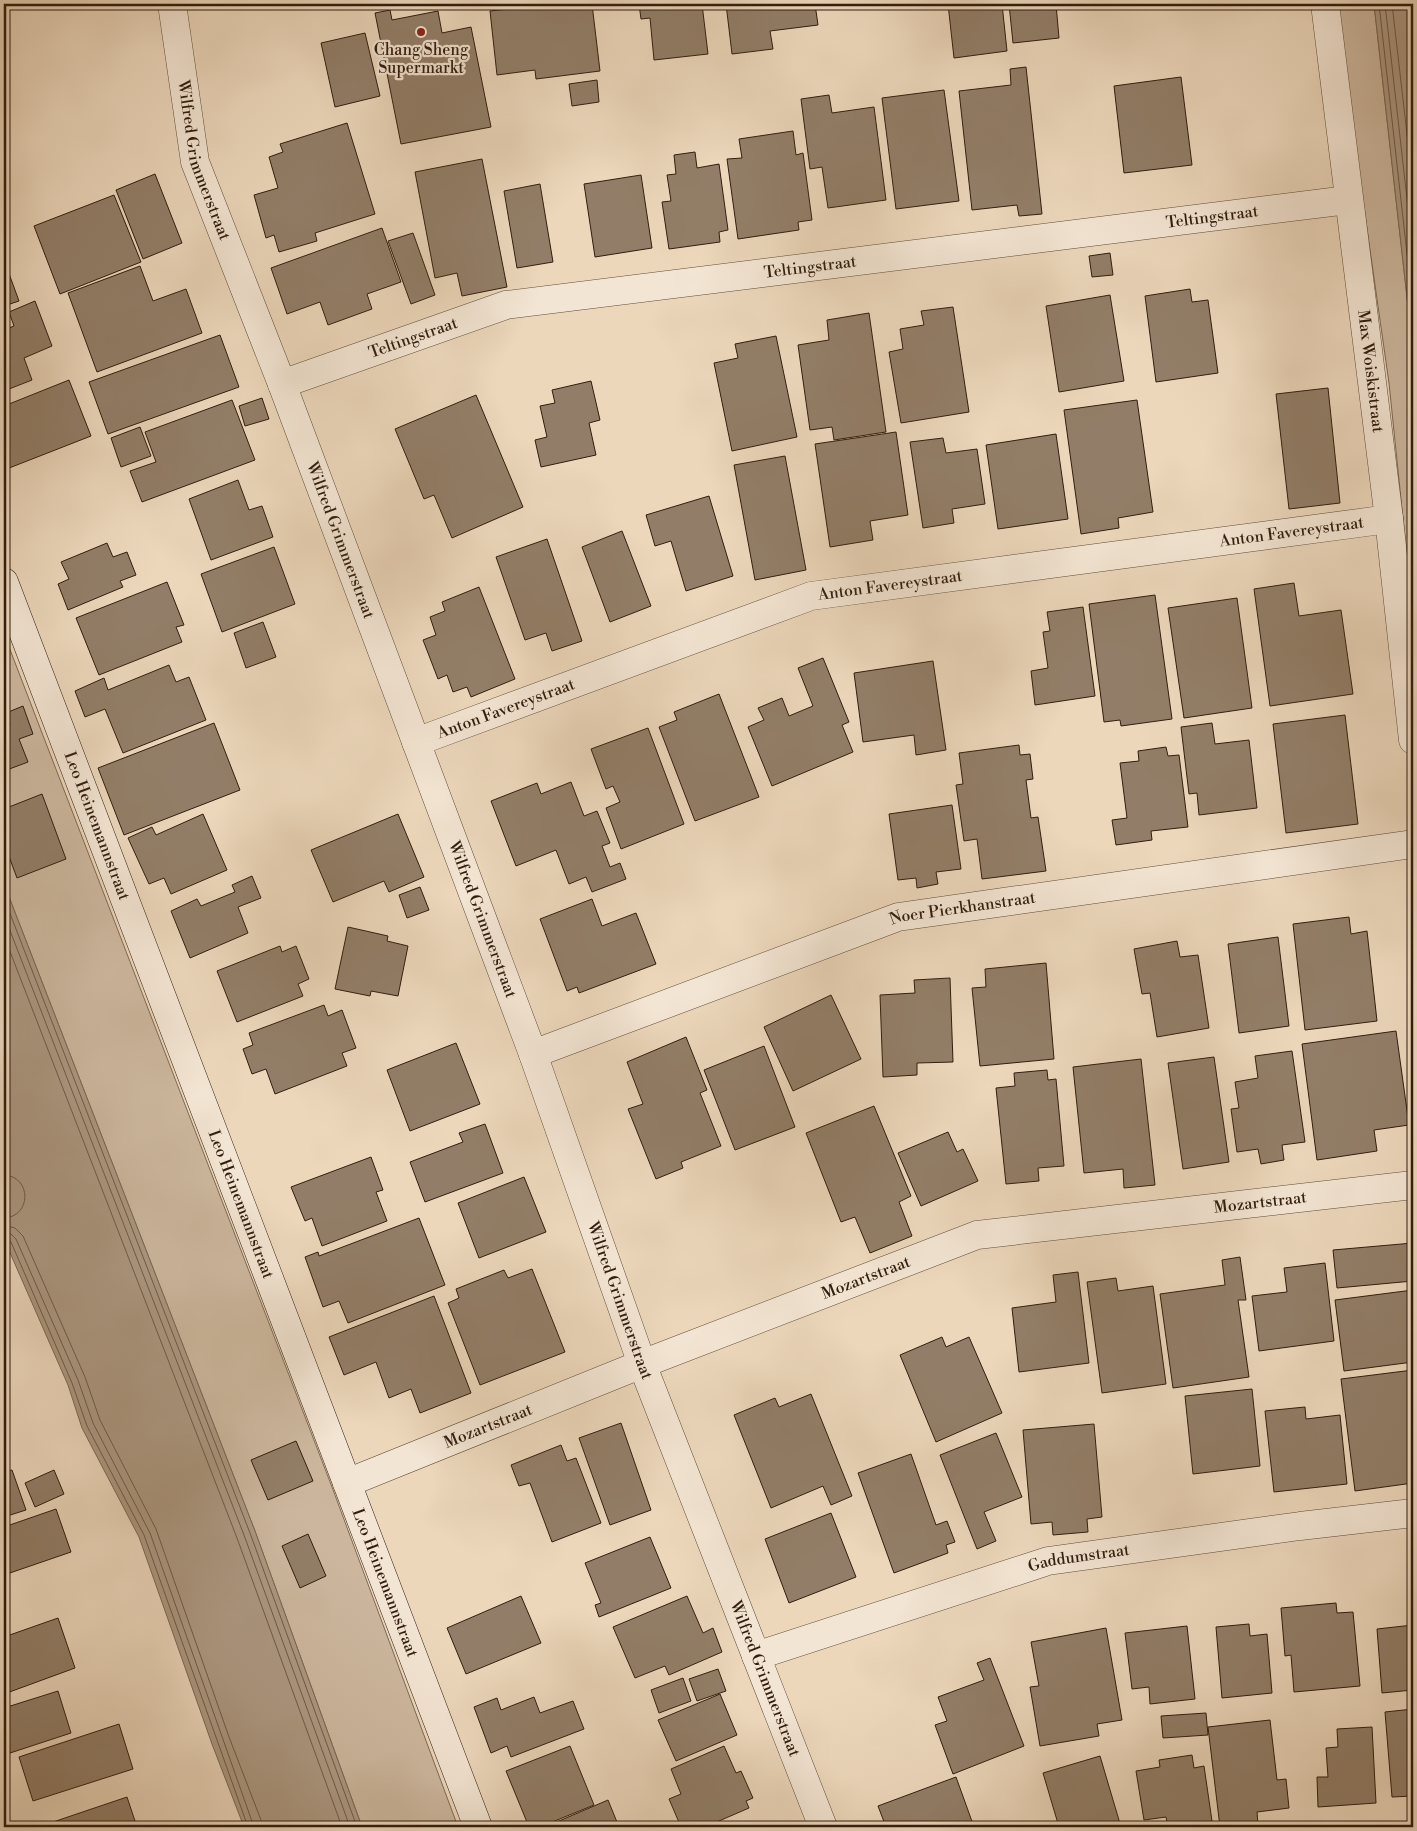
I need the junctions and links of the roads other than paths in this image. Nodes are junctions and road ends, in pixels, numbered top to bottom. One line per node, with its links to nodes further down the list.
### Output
1 (172, 4): 4 (street, Wilfred Grimmerstraat)
2 (1325, 4): 3 (street, Max Woiskistraat)
3 (1348, 200): 4 (street, Teltingstraat); 5 (street, Max Woiskistraat)
4 (282, 384): 8 (street, Wilfred Grimmerstraat)
5 (1388, 520): 7 (street, Max Woiskistraat); 8 (street, Anton Favereystraat)
6 (4, 582): 13 (street, Leo Heinemannstraat)
7 (1413, 740)
8 (416, 742): 10 (street, Wilfred Grimmerstraat)
9 (1413, 844): 10 (street, Noer Pierkhanstraat)
10 (533, 1054): 12 (street, Wilfred Grimmerstraat)
11 (1413, 1185): 12 (street, Mozartstraat)
12 (642, 1364): 13 (street, Mozartstraat); 15 (street, Wilfred Grimmerstraat)
13 (347, 1483): 16 (street, Leo Heinemannstraat)
14 (1413, 1513): 15 (street, Gaddumstraat)
15 (756, 1656): 17 (street, Wilfred Grimmerstraat)
16 (478, 1827)
17 (823, 1827)

